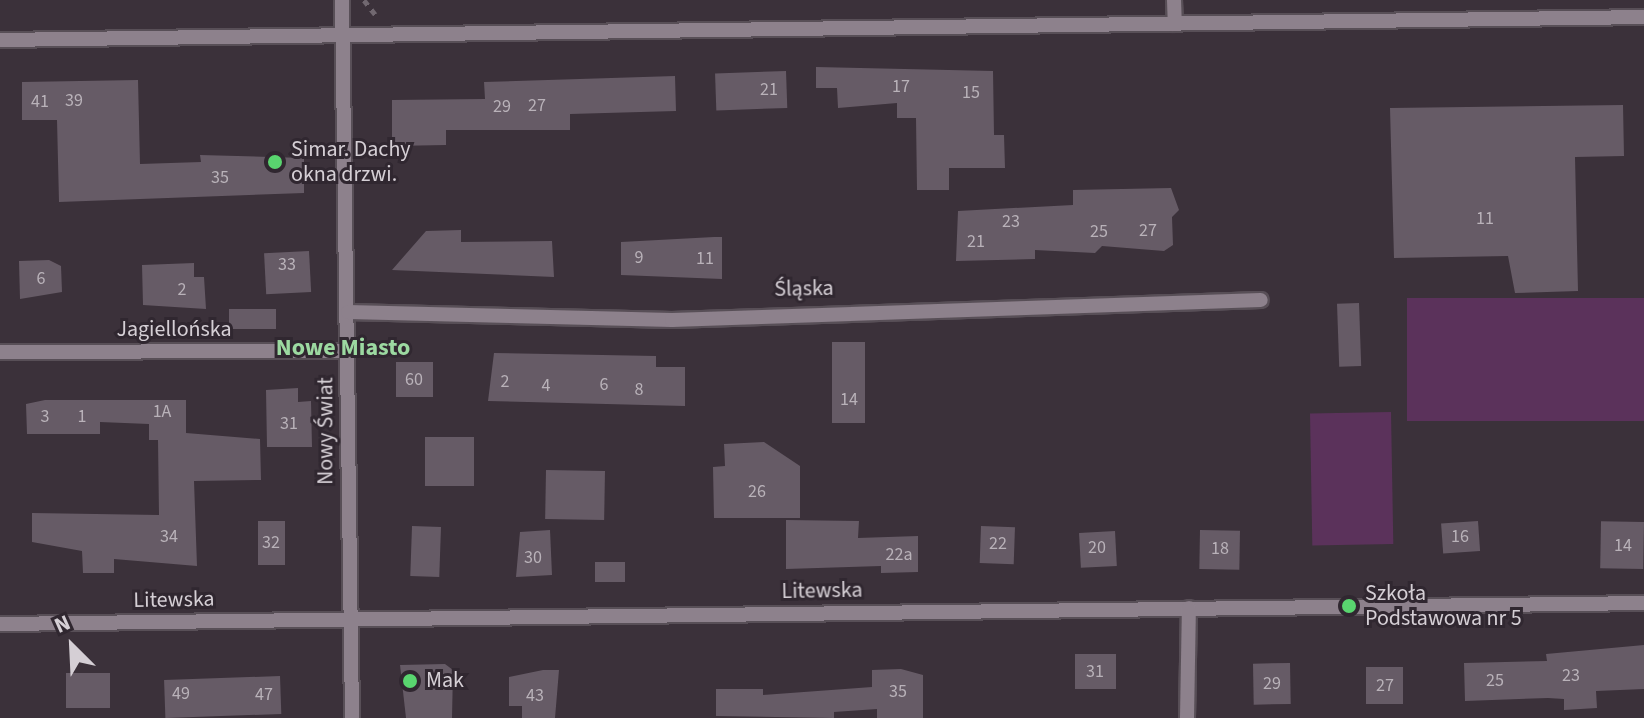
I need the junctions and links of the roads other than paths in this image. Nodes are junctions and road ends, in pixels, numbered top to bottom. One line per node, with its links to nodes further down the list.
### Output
1 (342, 0): 5 (street, Nowy Świat)
2 (1174, 0): 4 (street)
3 (1644, 17): 4 (street)
4 (1175, 24): 5 (street)
5 (343, 37): 6 (street); 8 (street, Nowy Świat)
6 (0, 40)
7 (1261, 300): 8 (street, Śląska)
8 (348, 312): 9 (street, Nowy Świat)
9 (348, 351): 10 (street, Jagiellońska); 13 (street, Nowy Świat)
10 (0, 352)
11 (1644, 603): 12 (street, Litewska)
12 (1189, 608): 13 (street, Litewska); 16 (street)
13 (350, 620): 14 (street, Litewska); 15 (street, Nowy Świat)
14 (0, 624)
15 (352, 718)
16 (1187, 718)

